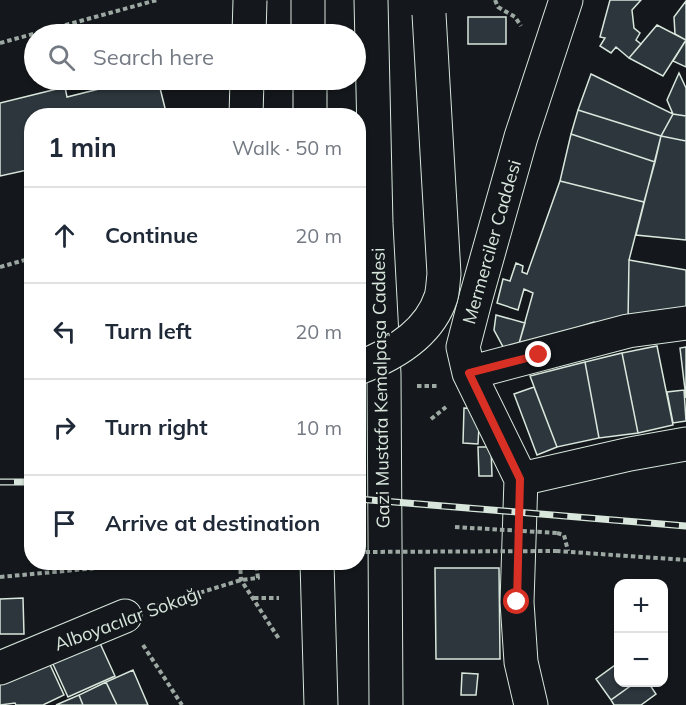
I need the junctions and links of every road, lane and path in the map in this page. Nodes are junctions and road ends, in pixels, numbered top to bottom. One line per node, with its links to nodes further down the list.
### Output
1 (157, 0): 7 (path)
2 (250, 0): 8 (main road, bridge)
3 (308, 0): 9 (main road)
4 (371, 0): 42 (main road, Gazi Mustafa Kemalpaşa Caddesi)
5 (566, 0): 20 (main road, Mermerciler Caddesi)
6 (428, 7): 19 (main road, bridge)
7 (69, 24)
8 (249, 24)
9 (309, 24)
10 (24, 36): 11 (path)
11 (0, 43)
12 (247, 90): 14 (main road)
13 (309, 90): 15 (main road)
14 (246, 108)
15 (310, 108)
16 (24, 260): 17 (path)
17 (0, 267)
18 (686, 323): 20 (main road)
19 (366, 365)
20 (469, 373): 24 (main road, Mermerciler Caddesi)
21 (448, 406): 22 (path)
22 (430, 419)
23 (686, 444): 24 (main road)
24 (520, 479): 43 (main road)
25 (455, 527): 26 (path, bridge)
26 (568, 551): 27 (path, bridge); 28 (path)
27 (366, 552)
28 (686, 560)
29 (75, 570): 33 (path)
30 (240, 570): 34 (path)
31 (257, 570): 34 (path, Alboyacılar Sokağı)
32 (317, 570): 41 (main road)
33 (0, 577)
34 (241, 580): 35 (path); 37 (path, Alboyacılar Sokağı)
35 (253, 598): 36 (path); 38 (path)
36 (279, 598)
37 (125, 616): 39 (main road, Alboyacılar Sokağı); 40 (path)
38 (279, 639)
39 (0, 668)
40 (182, 705)
41 (321, 705)
42 (386, 705)
43 (531, 705)

